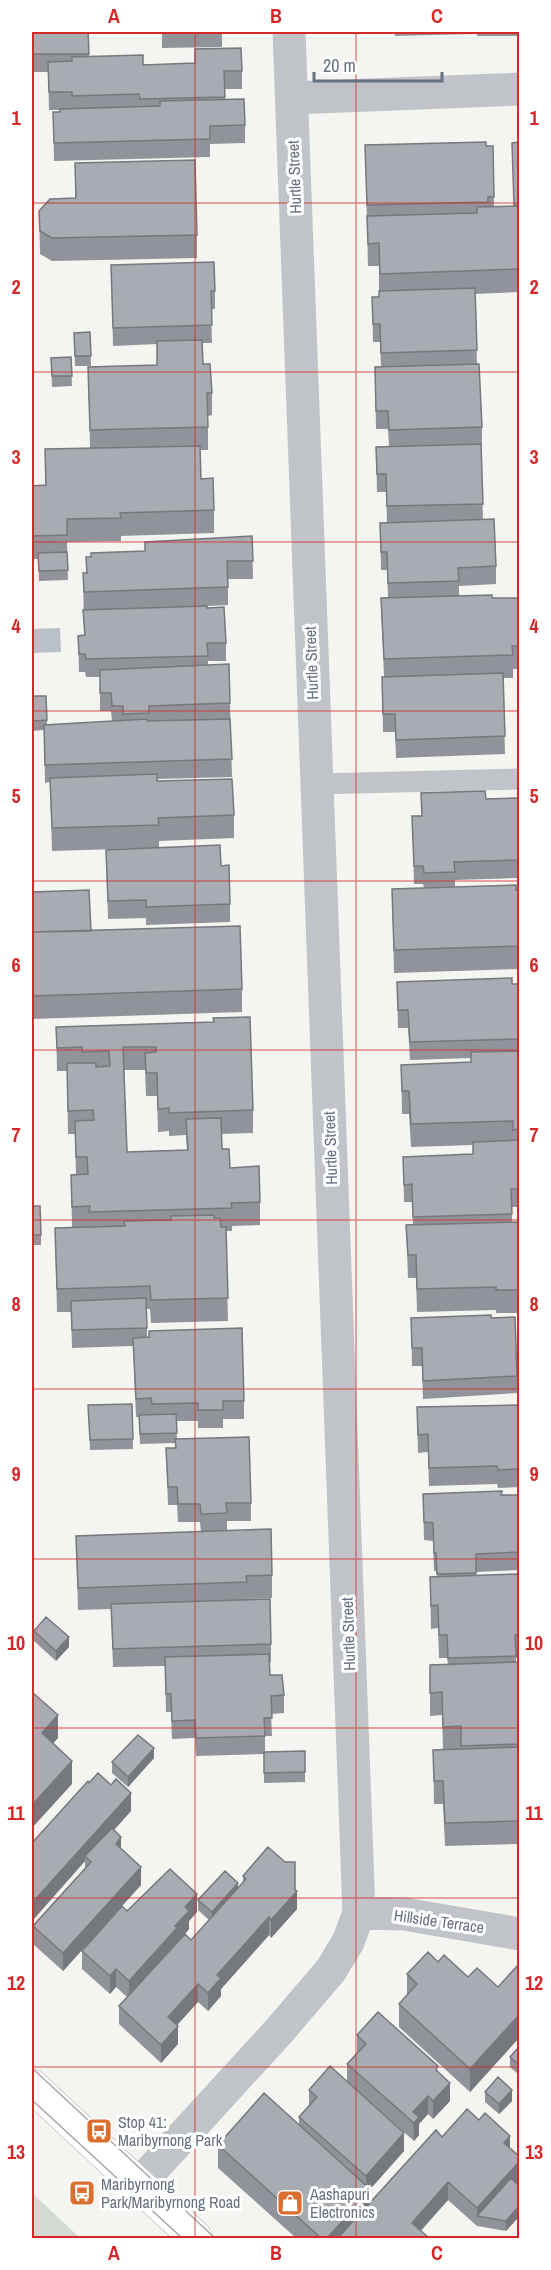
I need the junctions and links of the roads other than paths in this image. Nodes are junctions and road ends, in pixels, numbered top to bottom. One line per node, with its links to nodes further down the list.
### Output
1 (289, 32): 3 (street, Hurtle Street)
2 (519, 89): 3 (street)
3 (292, 98): 5 (street, Hurtle Street)
4 (519, 779): 5 (lane)
5 (316, 784): 6 (street, Hurtle Street)
6 (359, 1913): 7 (street, Hillside Terrace); 9 (street, Hurtle Street)
7 (519, 1934)
8 (32, 2086): 9 (main road)
9 (138, 2185): 10 (main road)
10 (196, 2238)

